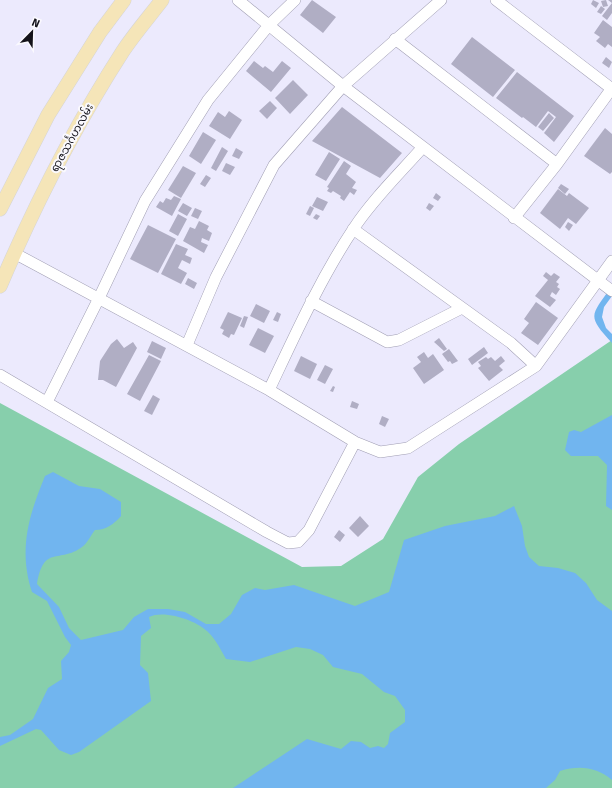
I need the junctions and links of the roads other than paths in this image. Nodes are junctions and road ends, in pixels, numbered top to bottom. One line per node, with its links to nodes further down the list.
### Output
1 (124, 0): 13 (main road)
2 (162, 0): 16 (main road, ရာဇသင်္ဂဟလမ်း)
3 (238, 0): 7 (street)
4 (295, 0): 7 (street)
5 (441, 0): 8 (street)
6 (496, 0): 10 (street)
7 (270, 25): 9 (street); 21 (street)
8 (395, 39): 9 (street); 12 (street)
9 (343, 86): 11 (street); 24 (street)
10 (612, 88): 12 (street)
11 (423, 147): 14 (street); 15 (street)
12 (557, 164): 14 (street)
13 (0, 209)
14 (514, 218): 18 (street)
15 (353, 229): 22 (street); 23 (street)
16 (14, 253): 19 (main road, ရာဇသင်္ဂဟလမ်း); 21 (street)
17 (612, 261): 18 (street)
18 (599, 280): 20 (street); 25 (street)
19 (0, 286)
20 (610, 289)
21 (99, 298): 24 (street); 28 (street)
22 (311, 301): 23 (street); 27 (street)
23 (462, 308): 25 (street)
24 (187, 345): 27 (street)
25 (536, 366): 29 (street)
26 (0, 375): 28 (street)
27 (268, 390): 29 (street)
28 (47, 402): 29 (street)
29 (354, 442)

